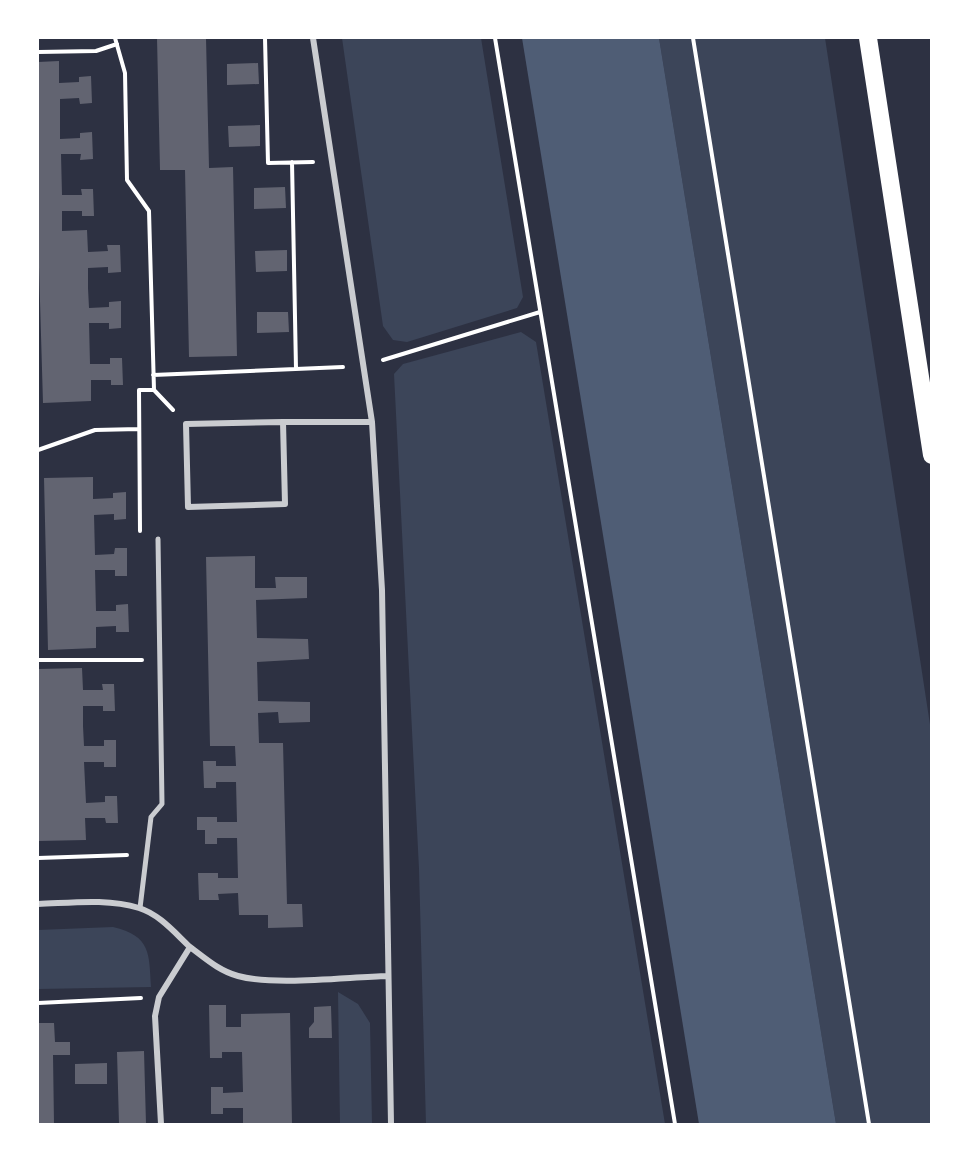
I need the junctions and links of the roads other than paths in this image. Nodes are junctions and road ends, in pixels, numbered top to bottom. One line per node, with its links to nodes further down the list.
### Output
1 (314, 38): 4 (street)
2 (868, 38): 5 (highway)
3 (283, 422): 3 (street); 4 (street)
4 (372, 422): 10 (street)
5 (932, 455)
6 (158, 539): 8 (street)
7 (38, 904): 8 (street)
8 (140, 908): 9 (street)
9 (190, 946): 10 (street); 11 (street)
10 (387, 976): 12 (street)
11 (161, 1125)
12 (391, 1125)

